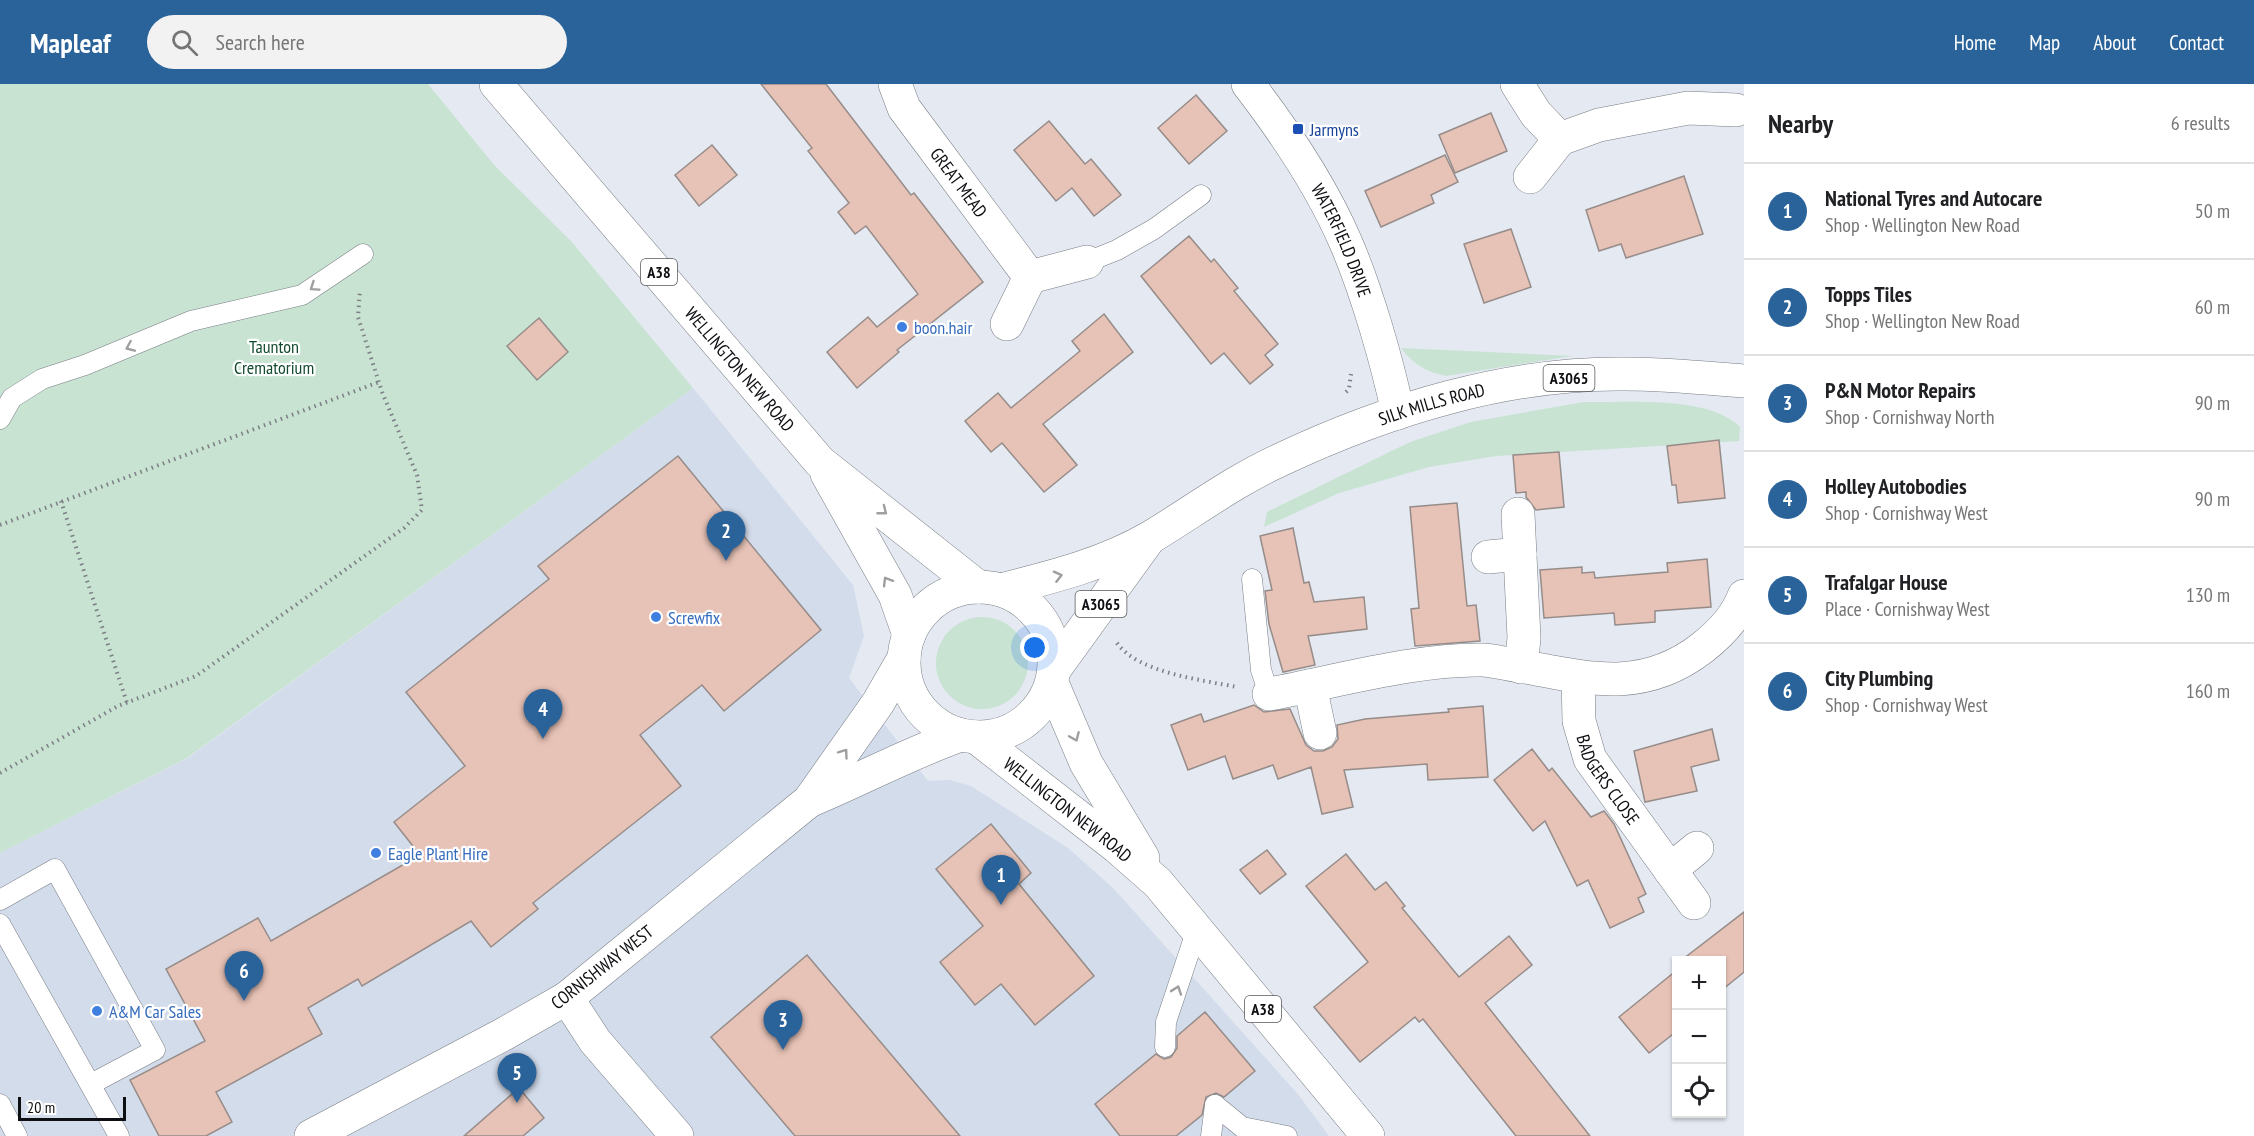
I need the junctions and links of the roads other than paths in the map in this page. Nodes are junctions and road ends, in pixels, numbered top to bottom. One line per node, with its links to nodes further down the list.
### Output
1 (496, 84): 17 (street, WELLINGTON NEW ROAD / A38)
2 (895, 84): 12 (street, GREAT MEAD)
3 (1248, 84): 15 (street, WATERFIELD DRIVE)
4 (1517, 84): 7 (street)
5 (1686, 96): 6 (street); 7 (street)
6 (1736, 110)
7 (1560, 139): 8 (street)
8 (1530, 177)
9 (1202, 195): 11 (lane)
10 (363, 254): 16 (lane, one-way to 16)
11 (1087, 262): 12 (street)
12 (1030, 277): 13 (street)
13 (1006, 324)
14 (1744, 381): 15 (street, SILK MILLS ROAD / A3065)
15 (1398, 413): 19 (street, SILK MILLS ROAD / A3065)
16 (0, 419)
17 (820, 462): 23 (street, WELLINGTON NEW ROAD / A38, one-way to 23); 25 (street, WELLINGTON NEW ROAD / A38, one-way to 17)
18 (1518, 514): 20 (street)
19 (1149, 538): 23 (street, SILK MILLS ROAD / A3065, one-way to 19); 27 (street, SILK MILLS ROAD / A3065)
20 (1520, 554): 21 (street); 26 (street)
21 (1488, 557)
22 (1252, 579): 30 (lane)
23 (990, 588): 25 (street); 27 (street, A38)
24 (1744, 596): 28 (street)
25 (907, 647): 32 (street, A38); 33 (street, CORNISHWAY WEST, one-way to 25)
26 (1521, 667): 28 (street); 29 (street)
27 (1053, 677): 32 (street); 36 (street, WELLINGTON NEW ROAD / A38, one-way to 36)
28 (1578, 677): 35 (street, BADGERS CLOSE)
29 (1311, 686): 30 (street); 31 (street)
30 (1269, 694)
31 (1320, 733)
32 (968, 736): 33 (street, CORNISHWAY WEST); 36 (street, WELLINGTON NEW ROAD / A38)
33 (809, 801): 41 (street, CORNISHWAY WEST)
34 (1697, 848): 35 (street)
35 (1670, 870): 38 (street, BADGERS CLOSE)
36 (1158, 883): 40 (street, WELLINGTON NEW ROAD / A38)
37 (0, 900): 43 (lane)
38 (1694, 903)
39 (0, 924): 43 (lane)
40 (1197, 929): 42 (lane, one-way to 40); 46 (street, WELLINGTON NEW ROAD / A38)
41 (567, 998): 49 (street, CORNISHWAY WEST); 50 (street)
42 (1165, 1047)
43 (91, 1084): 48 (lane)
44 (0, 1104): 47 (lane)
45 (1261, 1134): 51 (lane); 52 (lane)
46 (1359, 1135)
47 (17, 1136)
48 (118, 1136)
49 (311, 1136)
50 (677, 1136)
51 (1211, 1136)
52 (1287, 1136)

